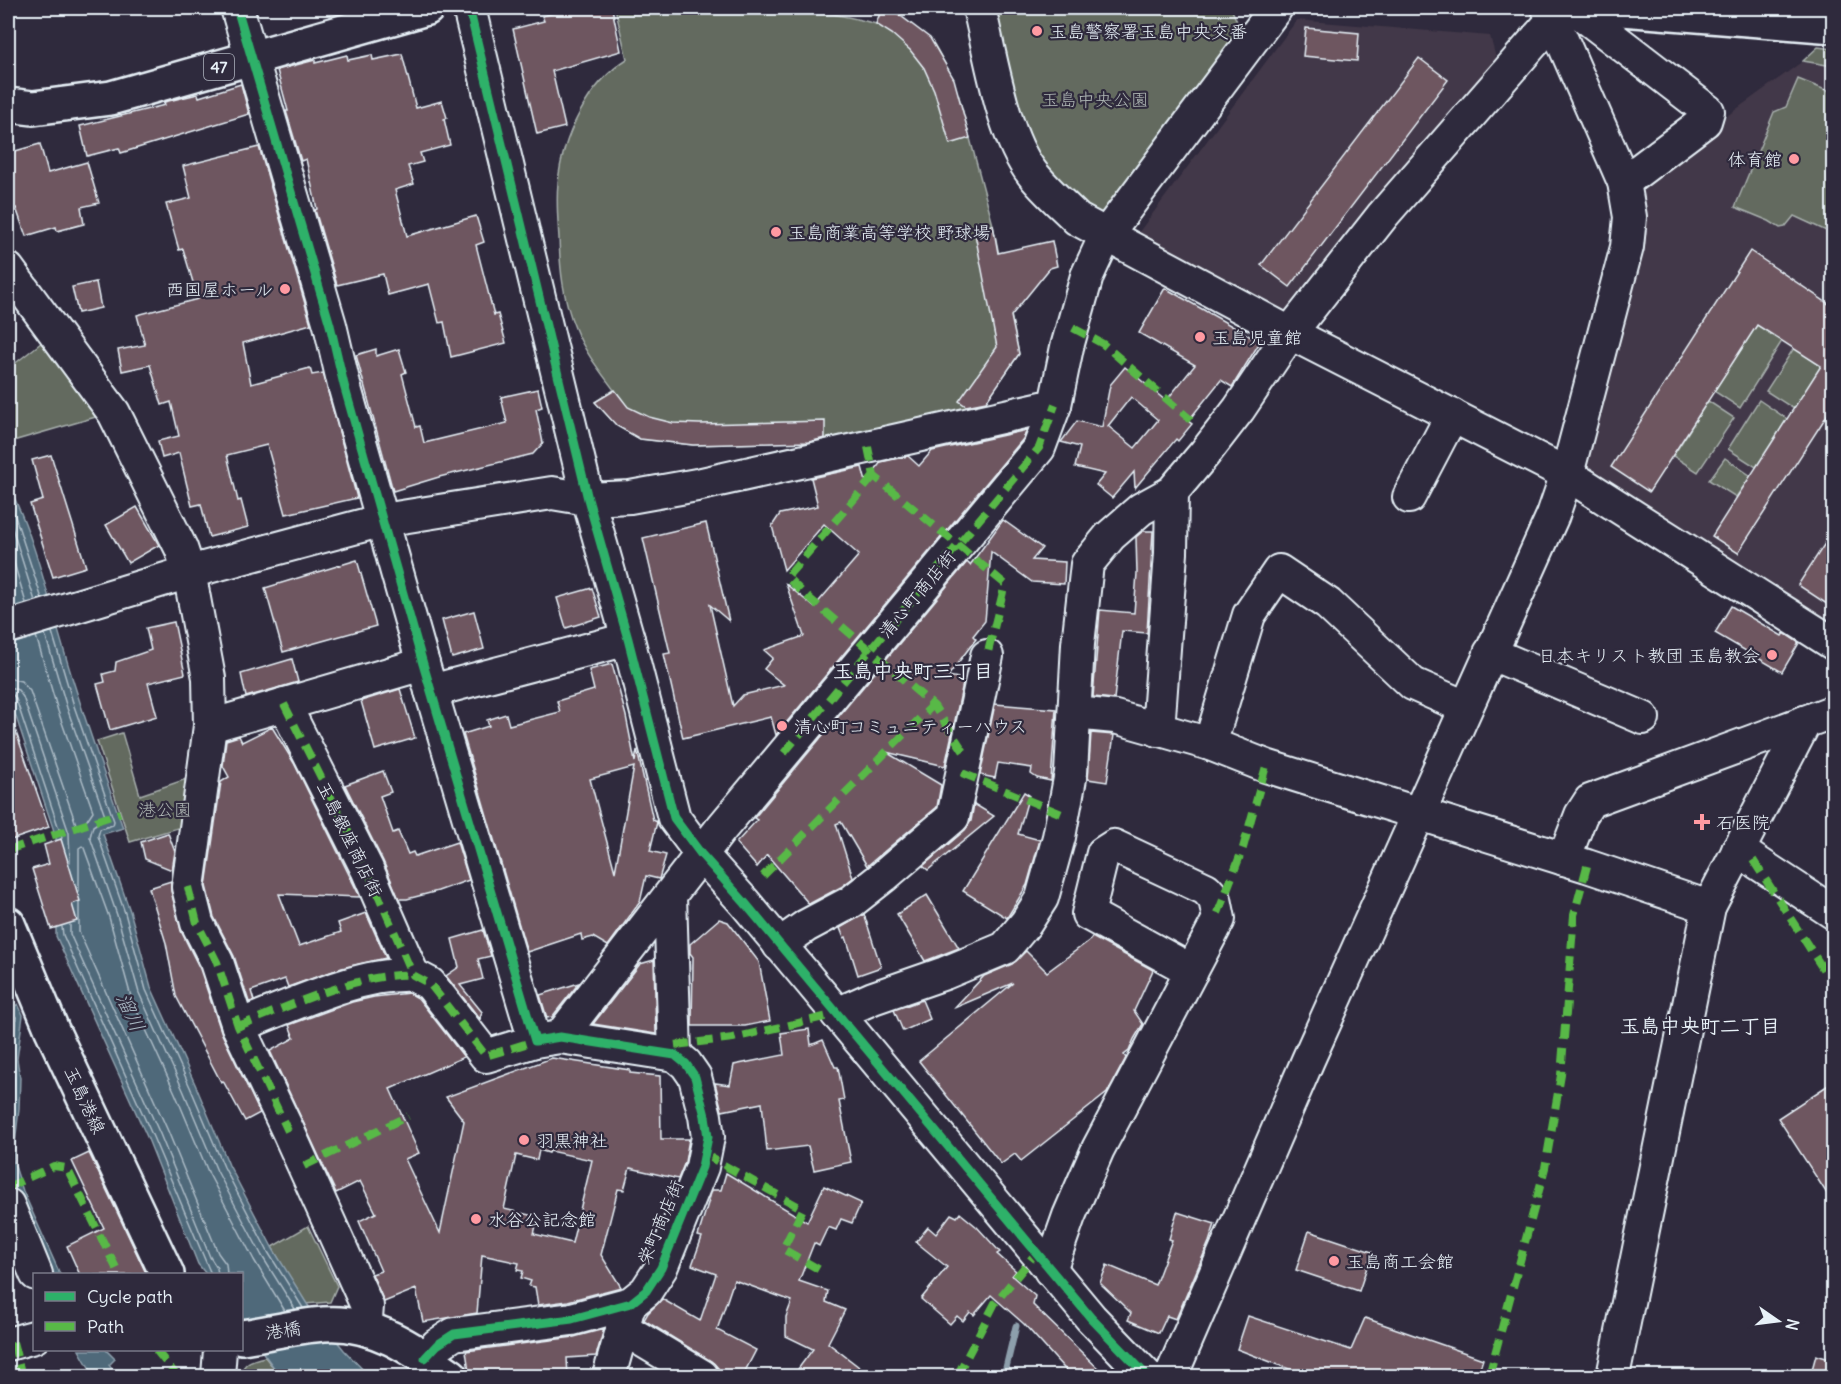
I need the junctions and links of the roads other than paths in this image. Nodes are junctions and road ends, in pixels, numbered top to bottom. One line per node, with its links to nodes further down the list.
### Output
1 (237, 8): 9 (street)
2 (427, 8): 9 (main road, 47)
3 (469, 8): 20 (street)
4 (979, 8): 12 (street)
5 (1276, 8): 12 (street, 清心町商店街)
6 (1609, 8): 8 (main road)
7 (1558, 12): 11 (street); 11 (street); 14 (street)
8 (1833, 26)
9 (253, 57): 10 (main road, 47); 21 (street)
10 (8, 105)
11 (1624, 182): 17 (street)
12 (1106, 236): 14 (street); 15 (street, 清心町商店街)
13 (8, 269): 22 (street)
14 (1290, 333): 16 (street); 18 (street)
15 (1055, 405): 20 (street); 39 (street, 清心町商店街)
16 (1452, 415): 17 (street); 19 (street)
17 (1567, 474): 25 (street); 26 (street)
18 (1172, 492): 31 (street); 35 (street)
19 (1409, 497)
20 (588, 499): 21 (street); 24 (street)
21 (383, 519): 22 (street); 28 (street)
22 (189, 572): 23 (street); 34 (street)
23 (8, 627)
24 (628, 639): 28 (street); 39 (street)
25 (1833, 644)
26 (1490, 653): 30 (street); 33 (street)
27 (987, 656): 45 (street)
28 (427, 678): 29 (street); 50 (street)
29 (284, 704): 34 (street); 47 (street, 玉島銀座商店街)
30 (1465, 707): 36 (street); 37 (street)
31 (1075, 713): 35 (street); 48 (street)
32 (1819, 717): 38 (street); 40 (street)
33 (1643, 718)
34 (210, 726): 49 (street)
35 (1158, 729): 36 (street)
36 (1210, 744): 37 (street)
37 (1418, 814): 40 (street); 67 (street)
38 (1738, 850): 42 (street); 43 (street)
39 (701, 854): 41 (street, 清心町商店街); 45 (street)
40 (1564, 859): 42 (street)
41 (670, 896): 50 (street, 清心町商店街); 51 (street)
42 (1709, 907): 68 (street)
43 (1833, 913)
44 (8, 924): 55 (main road, 玉島港線)
45 (779, 945): 48 (street)
46 (1192, 971): 53 (street)
47 (413, 975): 49 (street); 50 (street, 玉島銀座商店街)
48 (837, 1014): 53 (street)
49 (238, 1026): 57 (street)
50 (548, 1039): 51 (street)
51 (675, 1055): 56 (street, 栄町商店街)
52 (8, 1205): 54 (street)
53 (1050, 1270): 66 (street)
54 (35, 1273)
55 (165, 1273)
56 (626, 1316): 62 (street, 栄町商店街); 64 (street); 65 (street)
57 (362, 1328): 59 (main road, 港橋); 62 (main road)
58 (33, 1336): 60 (street)
59 (243, 1337)
60 (8, 1344)
61 (220, 1351): 63 (street)
62 (438, 1367)
63 (218, 1377)
64 (609, 1377)
65 (702, 1377)
66 (1147, 1377)
67 (1171, 1377)
68 (1613, 1377)

